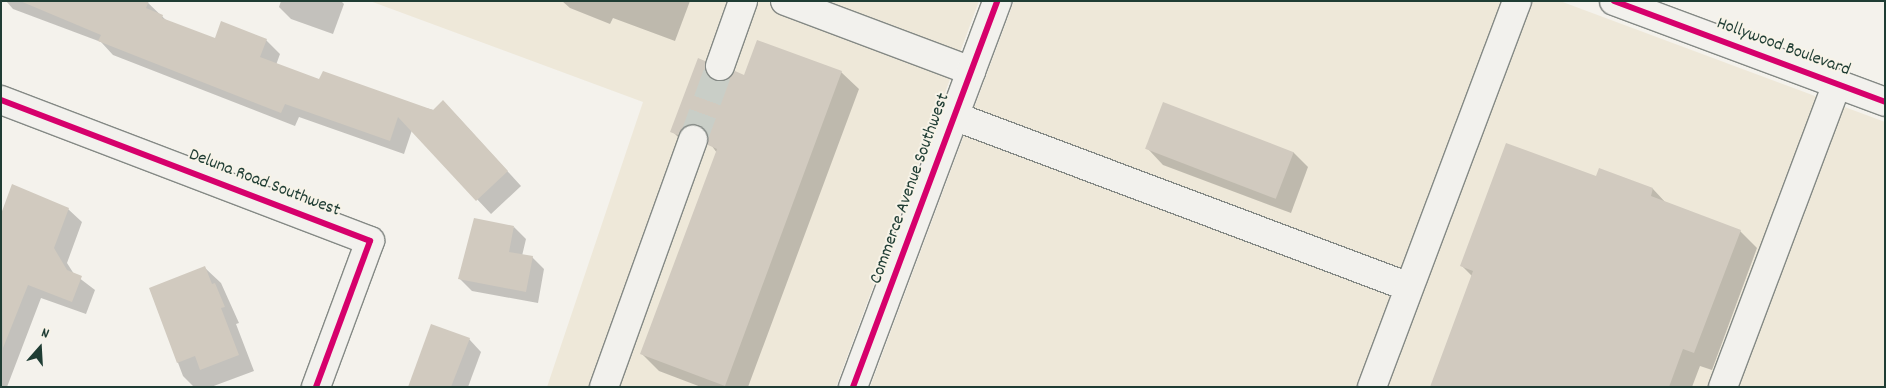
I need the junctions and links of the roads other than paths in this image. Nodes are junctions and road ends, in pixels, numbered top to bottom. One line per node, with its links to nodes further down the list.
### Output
1 (743, 1): 6 (street)
2 (784, 1): 7 (street)
3 (997, 1): 7 (street, Commerce Avenue Southwest)
4 (1517, 1): 13 (street)
5 (1614, 1): 8 (street, Hollywood Boulevard)
6 (720, 66)
7 (971, 71): 11 (street, Commerce Avenue Southwest)
8 (1837, 84): 10 (street, Hollywood Boulevard); 18 (street)
9 (1, 100): 14 (street, Deluna Road Southwest)
10 (1885, 102)
11 (954, 116): 13 (street); 16 (street, Commerce Avenue Southwest)
12 (693, 140): 15 (street)
13 (1409, 286): 17 (street)
14 (316, 387)
15 (604, 387)
16 (853, 387)
17 (1372, 387)
18 (1723, 387)

